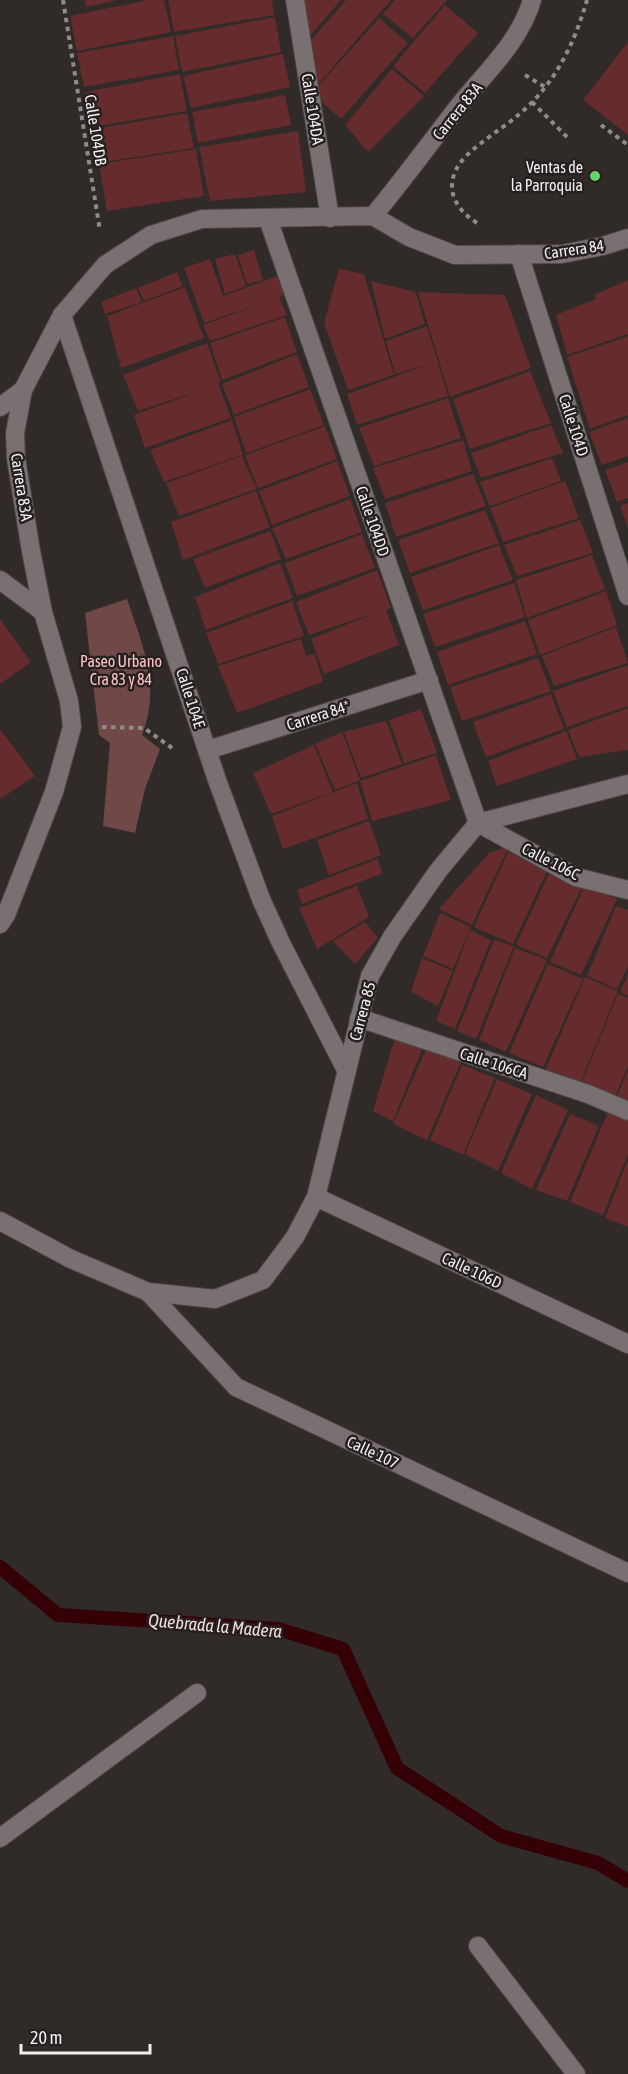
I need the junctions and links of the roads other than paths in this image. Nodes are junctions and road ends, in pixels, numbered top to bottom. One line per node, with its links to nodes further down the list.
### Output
1 (295, 0): 4 (street, Calle 104DA)
2 (532, 0): 3 (street, Carrera 83A)
3 (374, 216): 4 (street, Carrera 83A); 7 (street)
4 (330, 218): 5 (street, Carrera 83A)
5 (268, 219): 8 (street, Carrera 83A); 14 (street, Calle 104DD)
6 (628, 238): 7 (street, Carrera 84)
7 (519, 254): 12 (street, Calle 104D)
8 (62, 315): 9 (street, Carrera 83A); 15 (street, Calle 104E)
9 (23, 390): 10 (street); 13 (street, Carrera 83A)
10 (0, 407)
11 (0, 580): 13 (street)
12 (628, 596)
13 (43, 612): 19 (street, Carrera 83A)
14 (429, 680): 15 (street, Carrera 84*); 17 (street, Calle 104DD)
15 (208, 750): 21 (street, Calle 104E)
16 (628, 784): 17 (street)
17 (478, 823): 18 (street, Calle 106C); 20 (street, Carrera 85)
18 (628, 890)
19 (0, 924)
20 (359, 1018): 21 (street, Carrera 85); 22 (street, Calle 106CA)
21 (346, 1070): 23 (street, Carrera 85)
22 (628, 1111)
23 (316, 1197): 26 (street, Carrera 85); 27 (street, Calle 106D)
24 (0, 1221): 25 (street, Calle 107)
25 (148, 1292): 26 (street, Calle 107); 28 (street, Calle 107)
26 (215, 1299)
27 (628, 1344)
28 (628, 1573)
29 (197, 1693): 30 (street)
30 (0, 1838)
31 (477, 1946): 32 (street)
32 (576, 2074)

